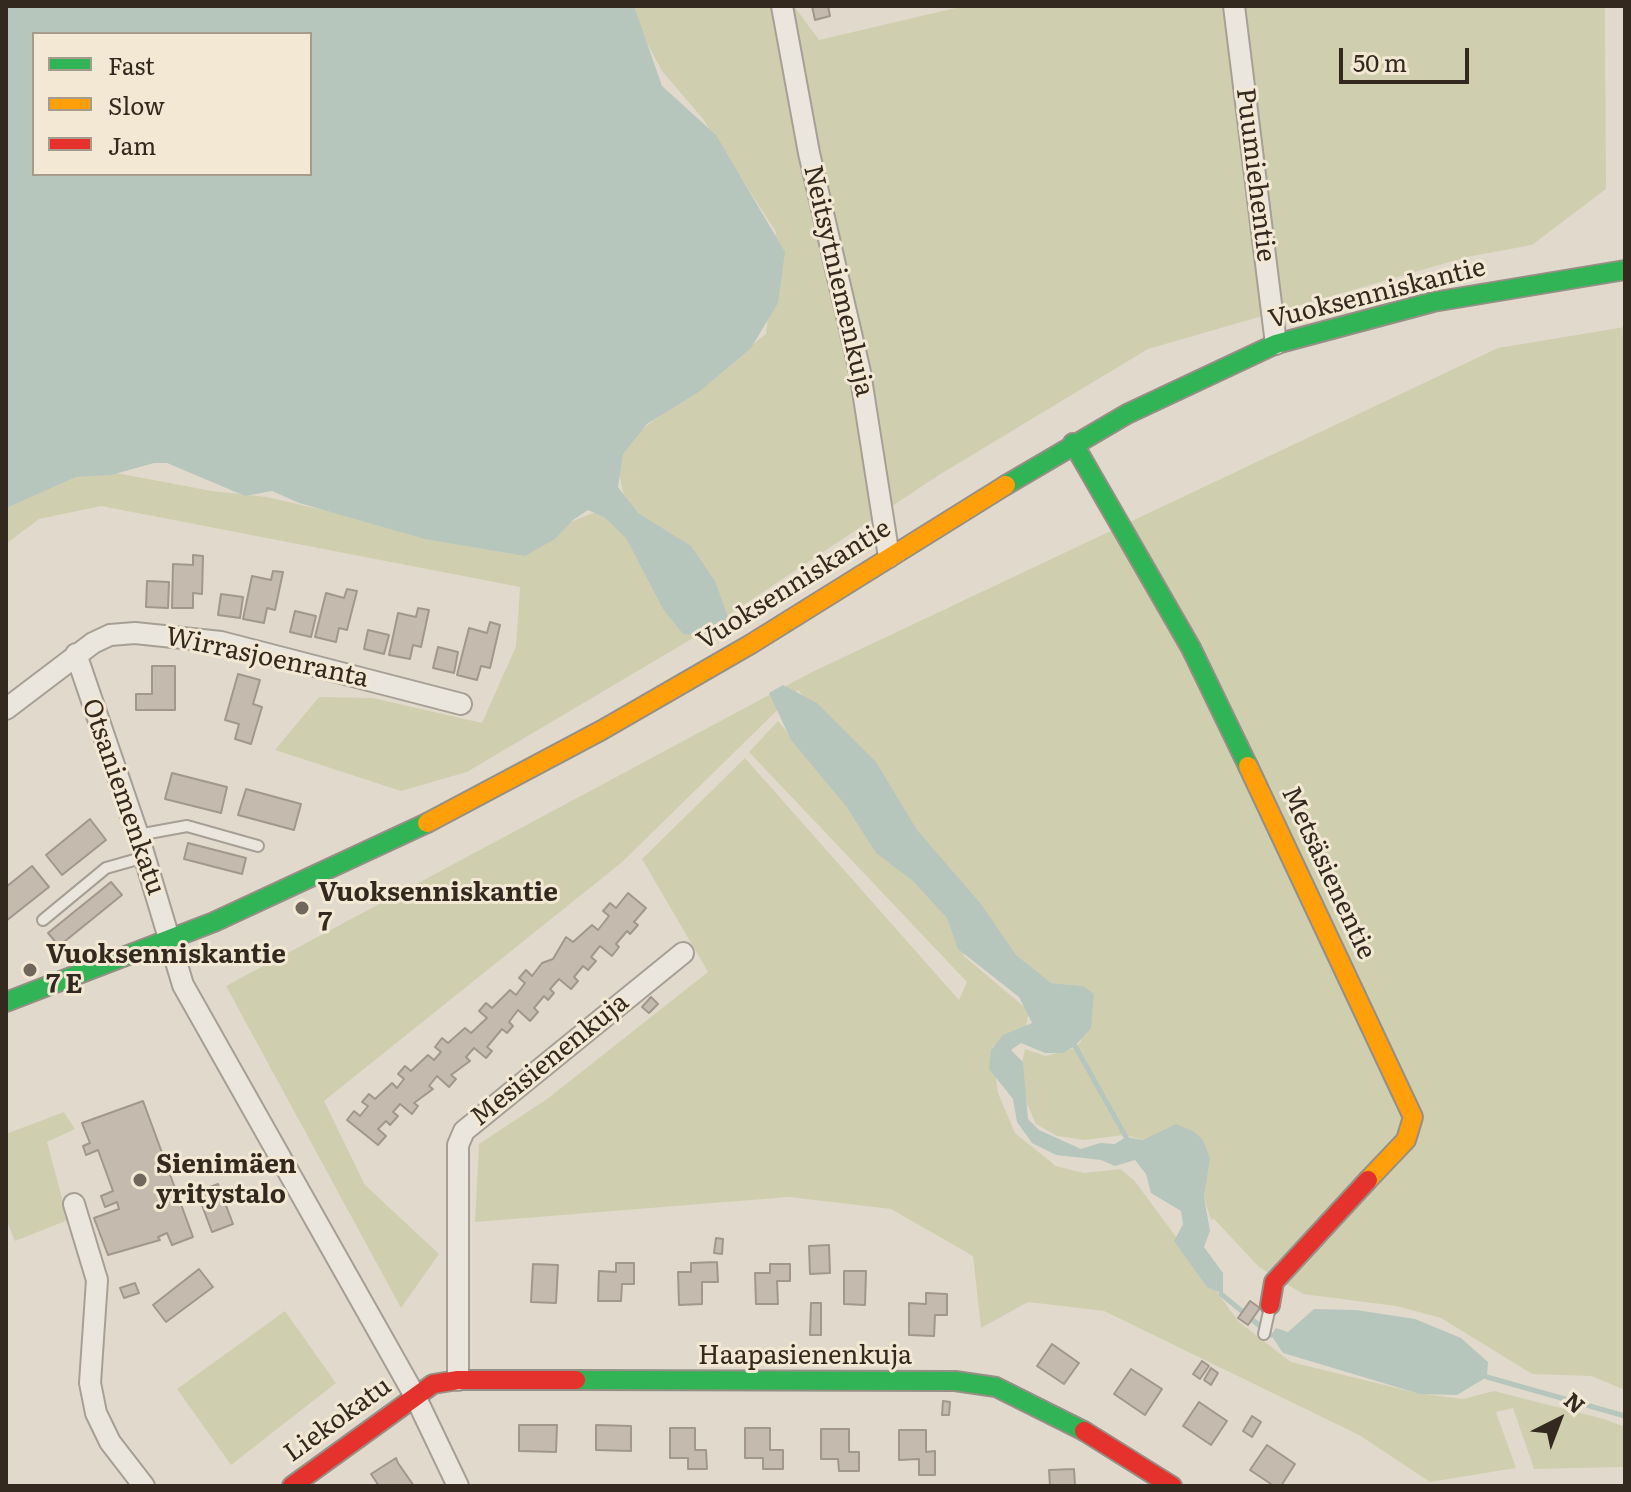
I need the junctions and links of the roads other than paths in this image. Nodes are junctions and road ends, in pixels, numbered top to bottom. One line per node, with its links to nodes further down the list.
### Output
1 (782, 6): 6 (street, Neitsytniemenkuja)
2 (1234, 6): 4 (street, Puumiehentie)
3 (1625, 270): 4 (street, Vuoksenniskantie)
4 (1276, 344): 5 (street, Vuoksenniskantie)
5 (1073, 443): 6 (street, Vuoksenniskantie); 18 (street, Metsäsienentie)
6 (889, 557): 14 (street, Vuoksenniskantie)
7 (76, 654): 8 (street, Wirrasjoenranta); 9 (street, Wirrasjoenranta); 10 (street, Otsaniemenkatu)
8 (461, 704)
9 (6, 709)
10 (138, 835): 11 (lane); 12 (street, Otsaniemenkatu)
11 (258, 846)
12 (145, 857): 13 (lane); 14 (street, Otsaniemenkatu)
13 (43, 920)
14 (171, 939): 16 (street, Vuoksenniskantie); 21 (street, Otsaniemenkatu)
15 (683, 953): 20 (street, Mesisienenkuja)
16 (6, 1002)
17 (74, 1204): 22 (street)
18 (1270, 1305): 19 (lane)
19 (1264, 1334)
20 (458, 1380): 21 (street, Haapasienenkuja); 25 (street, Haapasienenkuja)
21 (415, 1396): 23 (street, Liekokatu); 24 (street, Otsaniemenkatu)
22 (144, 1486)
23 (292, 1486)
24 (458, 1486)
25 (1172, 1486)

